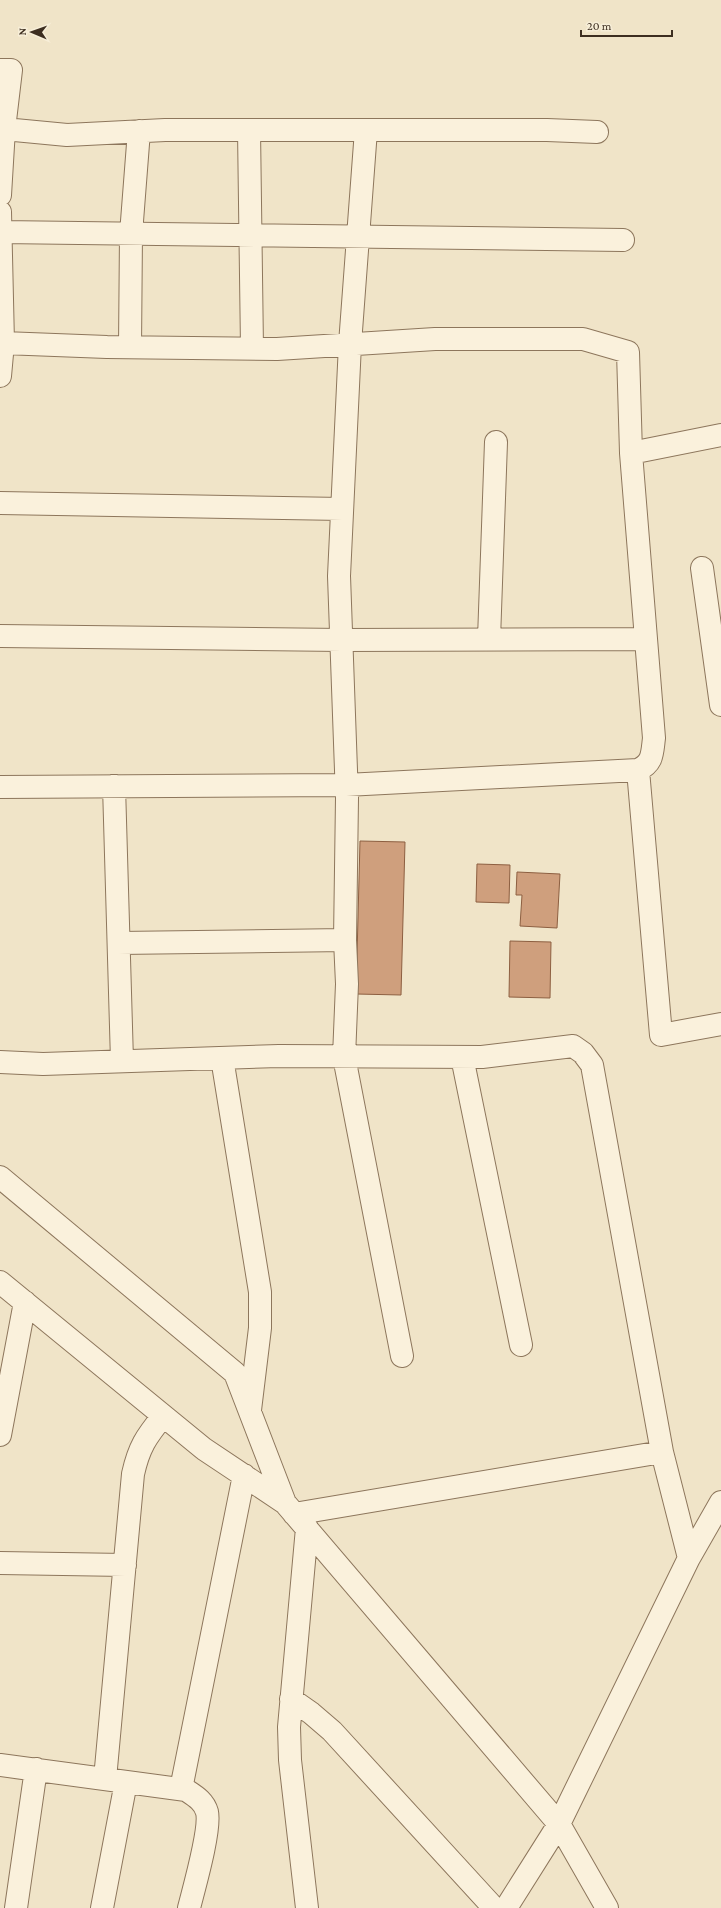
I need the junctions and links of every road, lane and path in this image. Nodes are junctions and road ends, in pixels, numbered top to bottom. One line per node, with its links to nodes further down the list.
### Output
1 (0, 70): 2 (street)
2 (4, 129): 5 (street); 7 (street)
3 (249, 130): 4 (street); 5 (street); 10 (street)
4 (366, 130): 6 (street); 11 (street)
5 (139, 131): 9 (street)
6 (597, 132)
7 (0, 195)
8 (0, 222): 9 (street); 13 (street)
9 (131, 234): 10 (street); 16 (street)
10 (250, 236): 11 (street); 17 (street)
11 (357, 237): 12 (street); 15 (street)
12 (623, 240)
13 (1, 279): 14 (street)
14 (3, 343): 16 (street); 18 (street)
15 (350, 344): 17 (street); 21 (street); 23 (street)
16 (130, 347): 17 (street)
17 (252, 348)
18 (0, 376)
19 (721, 436): 21 (street)
20 (496, 442): 26 (street)
21 (631, 453): 27 (street)
22 (0, 503): 23 (street)
23 (342, 509): 28 (street)
24 (702, 568): 29 (street)
25 (0, 636): 28 (street)
26 (489, 639): 27 (street); 28 (street)
27 (646, 639): 30 (street)
28 (342, 640): 31 (street)
29 (721, 705)
30 (638, 770): 31 (street); 36 (street)
31 (346, 785): 32 (street); 34 (street)
32 (114, 786): 33 (street); 35 (street)
33 (0, 787)
34 (345, 940): 35 (street); 37 (street)
35 (118, 943): 40 (street)
36 (721, 1024)
37 (344, 1057): 38 (street); 39 (street); 46 (street)
38 (462, 1057): 45 (street); 51 (street)
39 (222, 1058): 40 (street); 48 (street)
40 (122, 1061): 41 (street)
41 (0, 1062)
42 (0, 1177): 48 (street)
43 (0, 1282): 44 (street)
44 (25, 1302): 47 (street); 49 (street)
45 (521, 1345)
46 (402, 1356)
47 (7, 1358): 50 (street)
48 (250, 1413): 54 (street)
49 (163, 1416): 52 (street); 58 (street)
50 (0, 1435)
51 (662, 1452): 54 (street); 56 (street)
52 (244, 1475): 54 (street); 64 (street)
53 (721, 1502): 55 (street)
54 (295, 1515): 59 (street); 65 (street)
55 (714, 1529): 56 (street)
56 (689, 1558): 65 (street)
57 (0, 1563): 58 (street)
58 (125, 1565): 62 (street)
59 (291, 1700): 69 (street); 70 (street)
60 (0, 1765): 61 (street)
61 (36, 1769): 62 (street); 66 (street)
62 (105, 1779): 63 (street)
63 (126, 1782): 64 (street); 67 (street)
64 (181, 1790): 68 (street)
65 (558, 1824): 71 (street); 72 (street)
66 (16, 1908)
67 (102, 1908)
68 (189, 1908)
69 (307, 1908)
70 (494, 1908)
71 (506, 1908)
72 (607, 1908)

